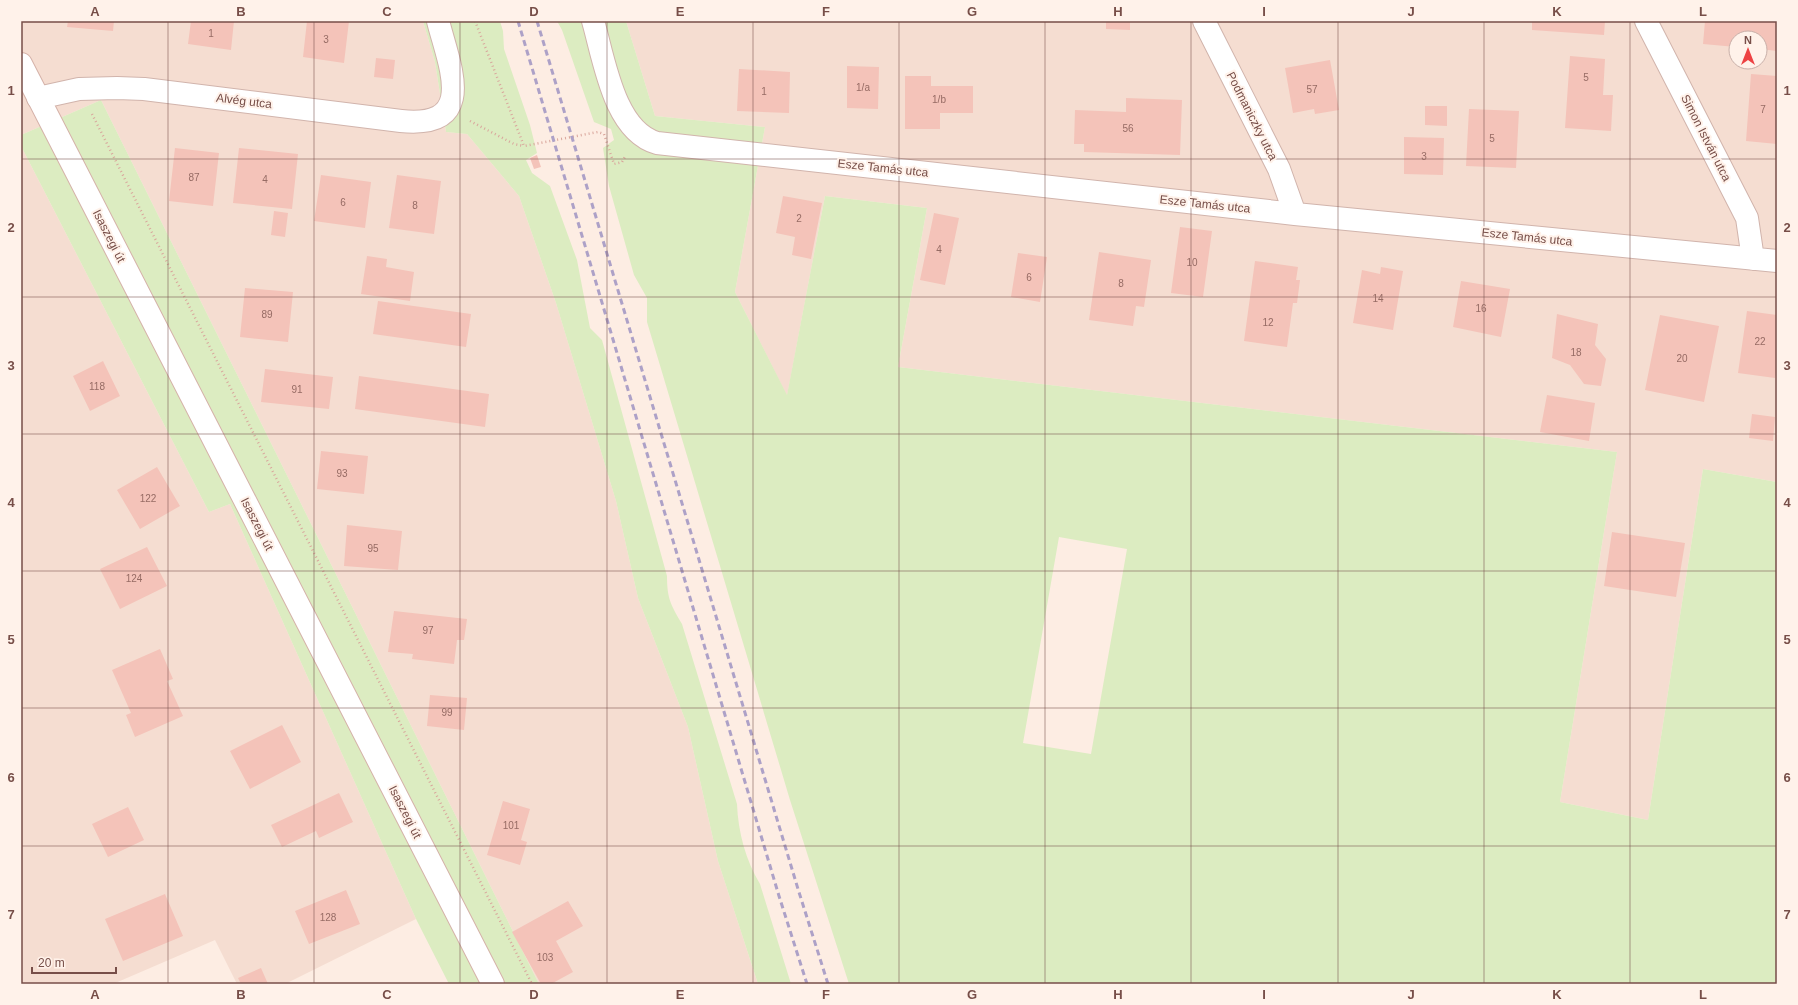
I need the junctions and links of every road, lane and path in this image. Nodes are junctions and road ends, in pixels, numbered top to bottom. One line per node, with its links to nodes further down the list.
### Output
1 (438, 21): 7 (street, Alvég utca)
2 (475, 21): 11 (path)
3 (594, 21): 10 (street)
4 (1204, 21): 12 (street, Podmaniczky utca)
5 (1646, 21): 13 (street, Simon István utca)
6 (21, 64): 8 (street, Isaszegi út)
7 (80, 89): 8 (street, Alvég utca); 16 (path)
8 (38, 98): 15 (street, Isaszegi út)
9 (477, 124): 11 (path)
10 (636, 132): 11 (path); 12 (street, Esze Tamás utca)
11 (524, 146)
12 (1295, 214): 13 (street, Esze Tamás utca)
13 (1753, 259): 14 (street, Esze Tamás utca)
14 (1777, 261)
15 (493, 984)
16 (532, 984)

